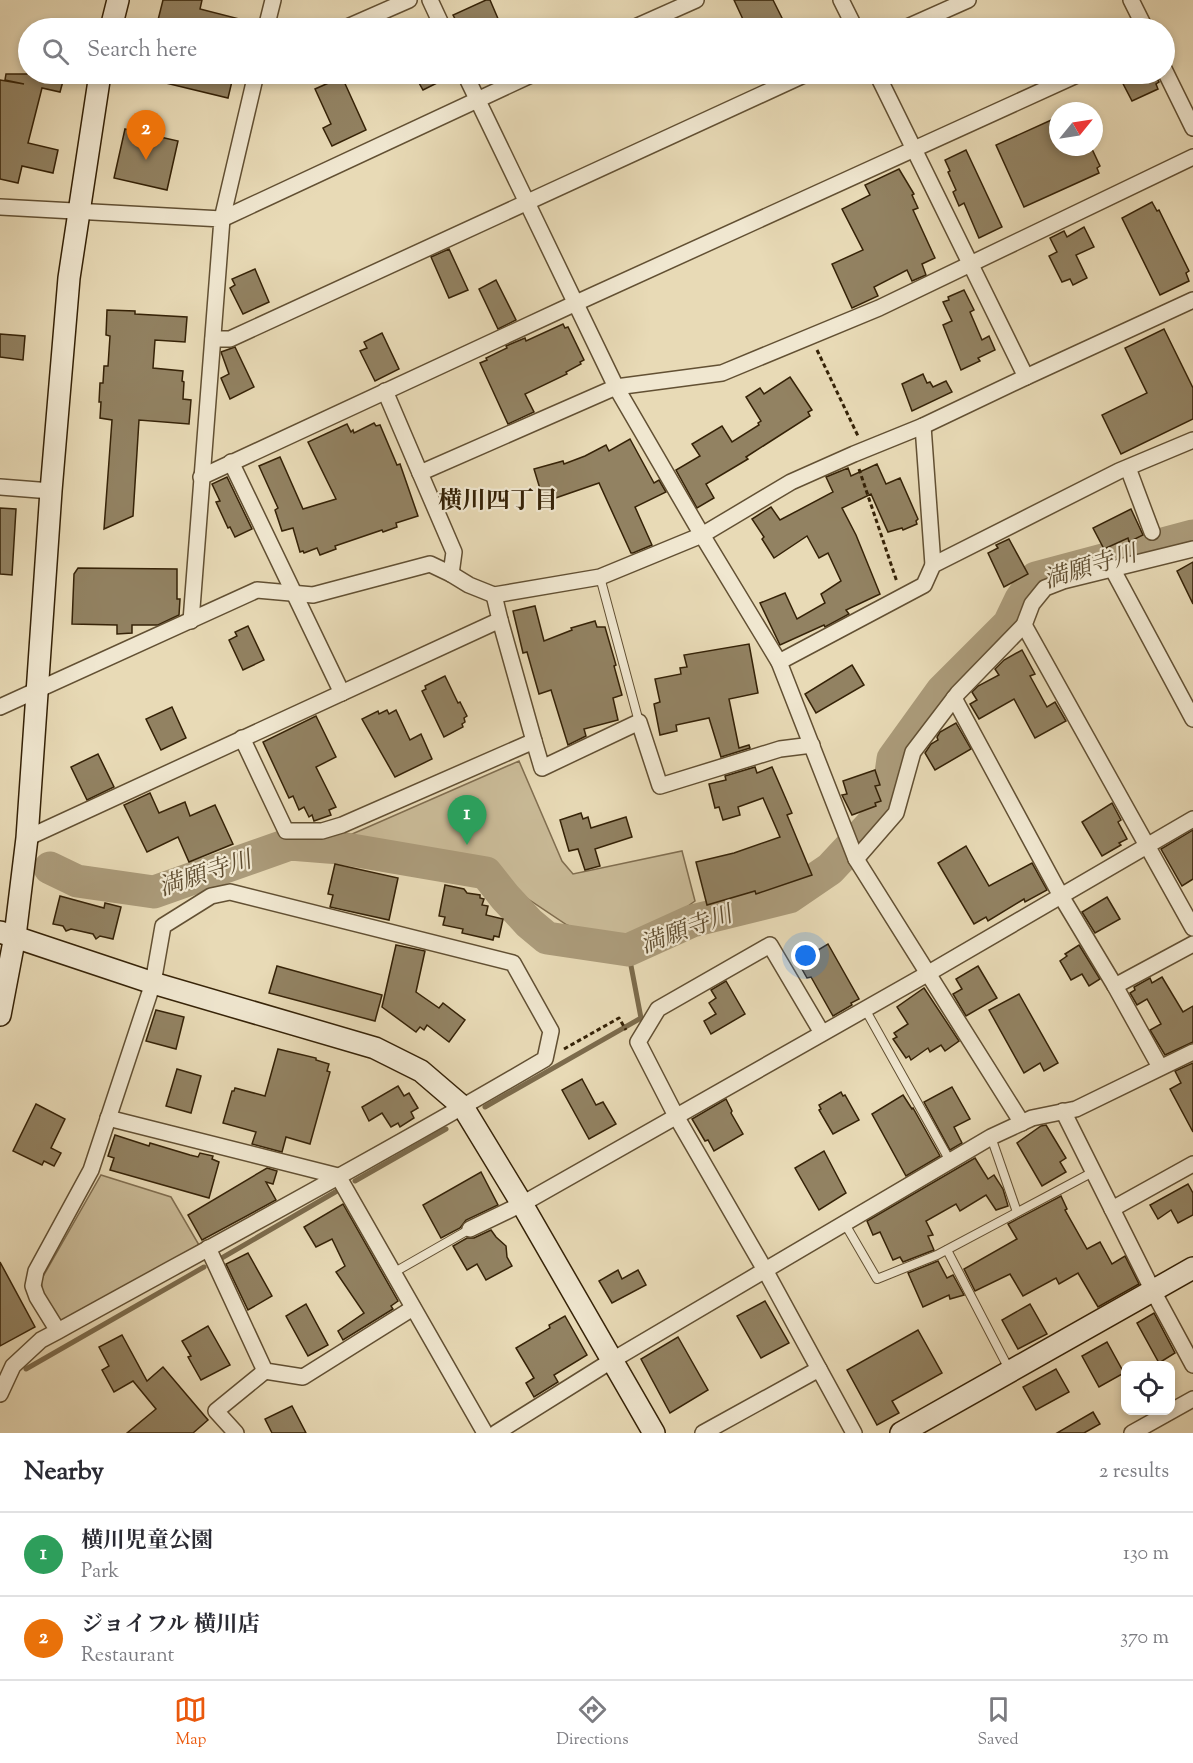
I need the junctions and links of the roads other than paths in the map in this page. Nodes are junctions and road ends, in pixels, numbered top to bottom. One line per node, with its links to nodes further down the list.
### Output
1 (118, 0): 9 (street)
2 (273, 0): 10 (street)
3 (409, 0): 11 (street)
4 (430, 0): 12 (street)
5 (696, 0): 13 (street)
6 (841, 0): 14 (street)
7 (968, 0): 15 (street)
8 (1131, 0): 16 (street)
9 (114, 18)
10 (268, 18)
11 (368, 18)
12 (438, 18)
13 (656, 18)
14 (850, 18)
15 (928, 18)
16 (1140, 18)
17 (98, 84): 31 (street)
18 (254, 84): 32 (street)
19 (470, 84): 25 (street)
20 (511, 84): 25 (street)
21 (784, 84): 29 (street)
22 (882, 84): 27 (street)
23 (1057, 84): 27 (street)
24 (1171, 84): 26 (street)
25 (477, 99): 29 (street); 32 (street)
26 (1193, 128)
27 (914, 148): 33 (street); 35 (street)
28 (1193, 157): 33 (street)
29 (527, 202): 35 (street); 36 (street)
30 (0, 207): 31 (street)
31 (79, 211): 32 (street); 47 (street)
32 (222, 219): 36 (street)
33 (970, 263): 37 (street); 38 (street)
34 (1193, 300): 37 (street)
35 (576, 303): 38 (street); 39 (street)
36 (213, 339): 45 (street)
37 (1026, 377): 40 (street)
38 (616, 387): 44 (street); 49 (street)
39 (385, 391): 42 (street); 44 (street)
40 (922, 426): 49 (street); 51 (street)
41 (1193, 440): 43 (street)
42 (231, 462): 45 (street); 55 (street)
43 (1128, 468): 48 (street); 51 (street)
44 (420, 473): 53 (street)
45 (201, 477): 58 (street)
46 (0, 487): 47 (street)
47 (51, 491): 61 (street)
48 (1152, 532)
49 (702, 535): 54 (street); 60 (street)
50 (1193, 549): 59 (street)
51 (933, 565): 60 (street)
52 (1114, 572): 65 (street)
53 (451, 574): 55 (street); 56 (street)
54 (600, 577): 56 (street); 66 (lane)
55 (294, 593): 58 (street); 62 (street)
56 (494, 595): 57 (street)
57 (500, 620): 62 (street); 68 (street)
58 (191, 621): 61 (street)
59 (1024, 625): 63 (street); 72 (street)
60 (779, 662): 69 (street)
61 (39, 688): 64 (street); 71 (street)
62 (342, 693): 67 (street)
63 (954, 698): 73 (street); 74 (street)
64 (0, 708)
65 (1193, 719)
66 (639, 722): 68 (street); 69 (street)
67 (242, 738): 68 (street); 71 (street)
68 (534, 741)
69 (812, 745): 73 (street)
70 (1193, 819): 72 (street)
71 (27, 838): 76 (street)
72 (1147, 845): 74 (street); 75 (street)
73 (855, 855): 78 (street)
74 (1061, 896): 78 (street); 80 (street)
75 (1193, 928)
76 (8, 934): 79 (street); 82 (street)
77 (1193, 944): 80 (street)
78 (927, 974): 81 (street); 90 (street)
79 (153, 983): 86 (street); 86 (street); 89 (street)
80 (1115, 986): 85 (street)
81 (865, 1009): 83 (street); 92 (lane)
82 (0, 1015)
83 (822, 1033): 88 (street); 88 (street)
84 (1193, 1052): 85 (street)
85 (1160, 1067): 87 (street)
86 (463, 1107): 95 (street); 96 (street)
87 (1063, 1112): 90 (street); 94 (street)
88 (676, 1116): 96 (street); 104 (street)
89 (108, 1118): 95 (street); 108 (street)
90 (1022, 1123): 91 (street)
91 (991, 1137): 92 (street); 98 (lane)
92 (950, 1161): 99 (street)
93 (1193, 1164): 97 (street)
94 (1093, 1172): 97 (street); 98 (lane)
95 (338, 1176): 101 (street); 105 (street)
96 (522, 1204): 100 (street); 109 (street)
97 (1112, 1209): 106 (street)
98 (1017, 1212): 102 (lane)
99 (844, 1224): 102 (lane); 104 (street)
100 (470, 1229): 105 (lane)
101 (208, 1248): 108 (street); 112 (street)
102 (947, 1250): 113 (lane)
103 (1193, 1268): 106 (street)
104 (765, 1270): 109 (street); 111 (street)
105 (393, 1273): 107 (street)
106 (1152, 1291): 110 (street); 113 (street)
107 (413, 1308): 112 (street); 117 (street)
108 (58, 1330): 114 (street)
109 (611, 1360): 118 (street); 119 (street)
110 (1193, 1365)
111 (819, 1369): 120 (street); 121 (street)
112 (265, 1371): 116 (street)
113 (1010, 1371): 122 (street)
114 (0, 1394)
115 (1193, 1399): 123 (street)
116 (228, 1430)
117 (485, 1433)
118 (496, 1433)
119 (654, 1433)
120 (703, 1433)
121 (854, 1433)
122 (901, 1433)
123 (1132, 1433)

